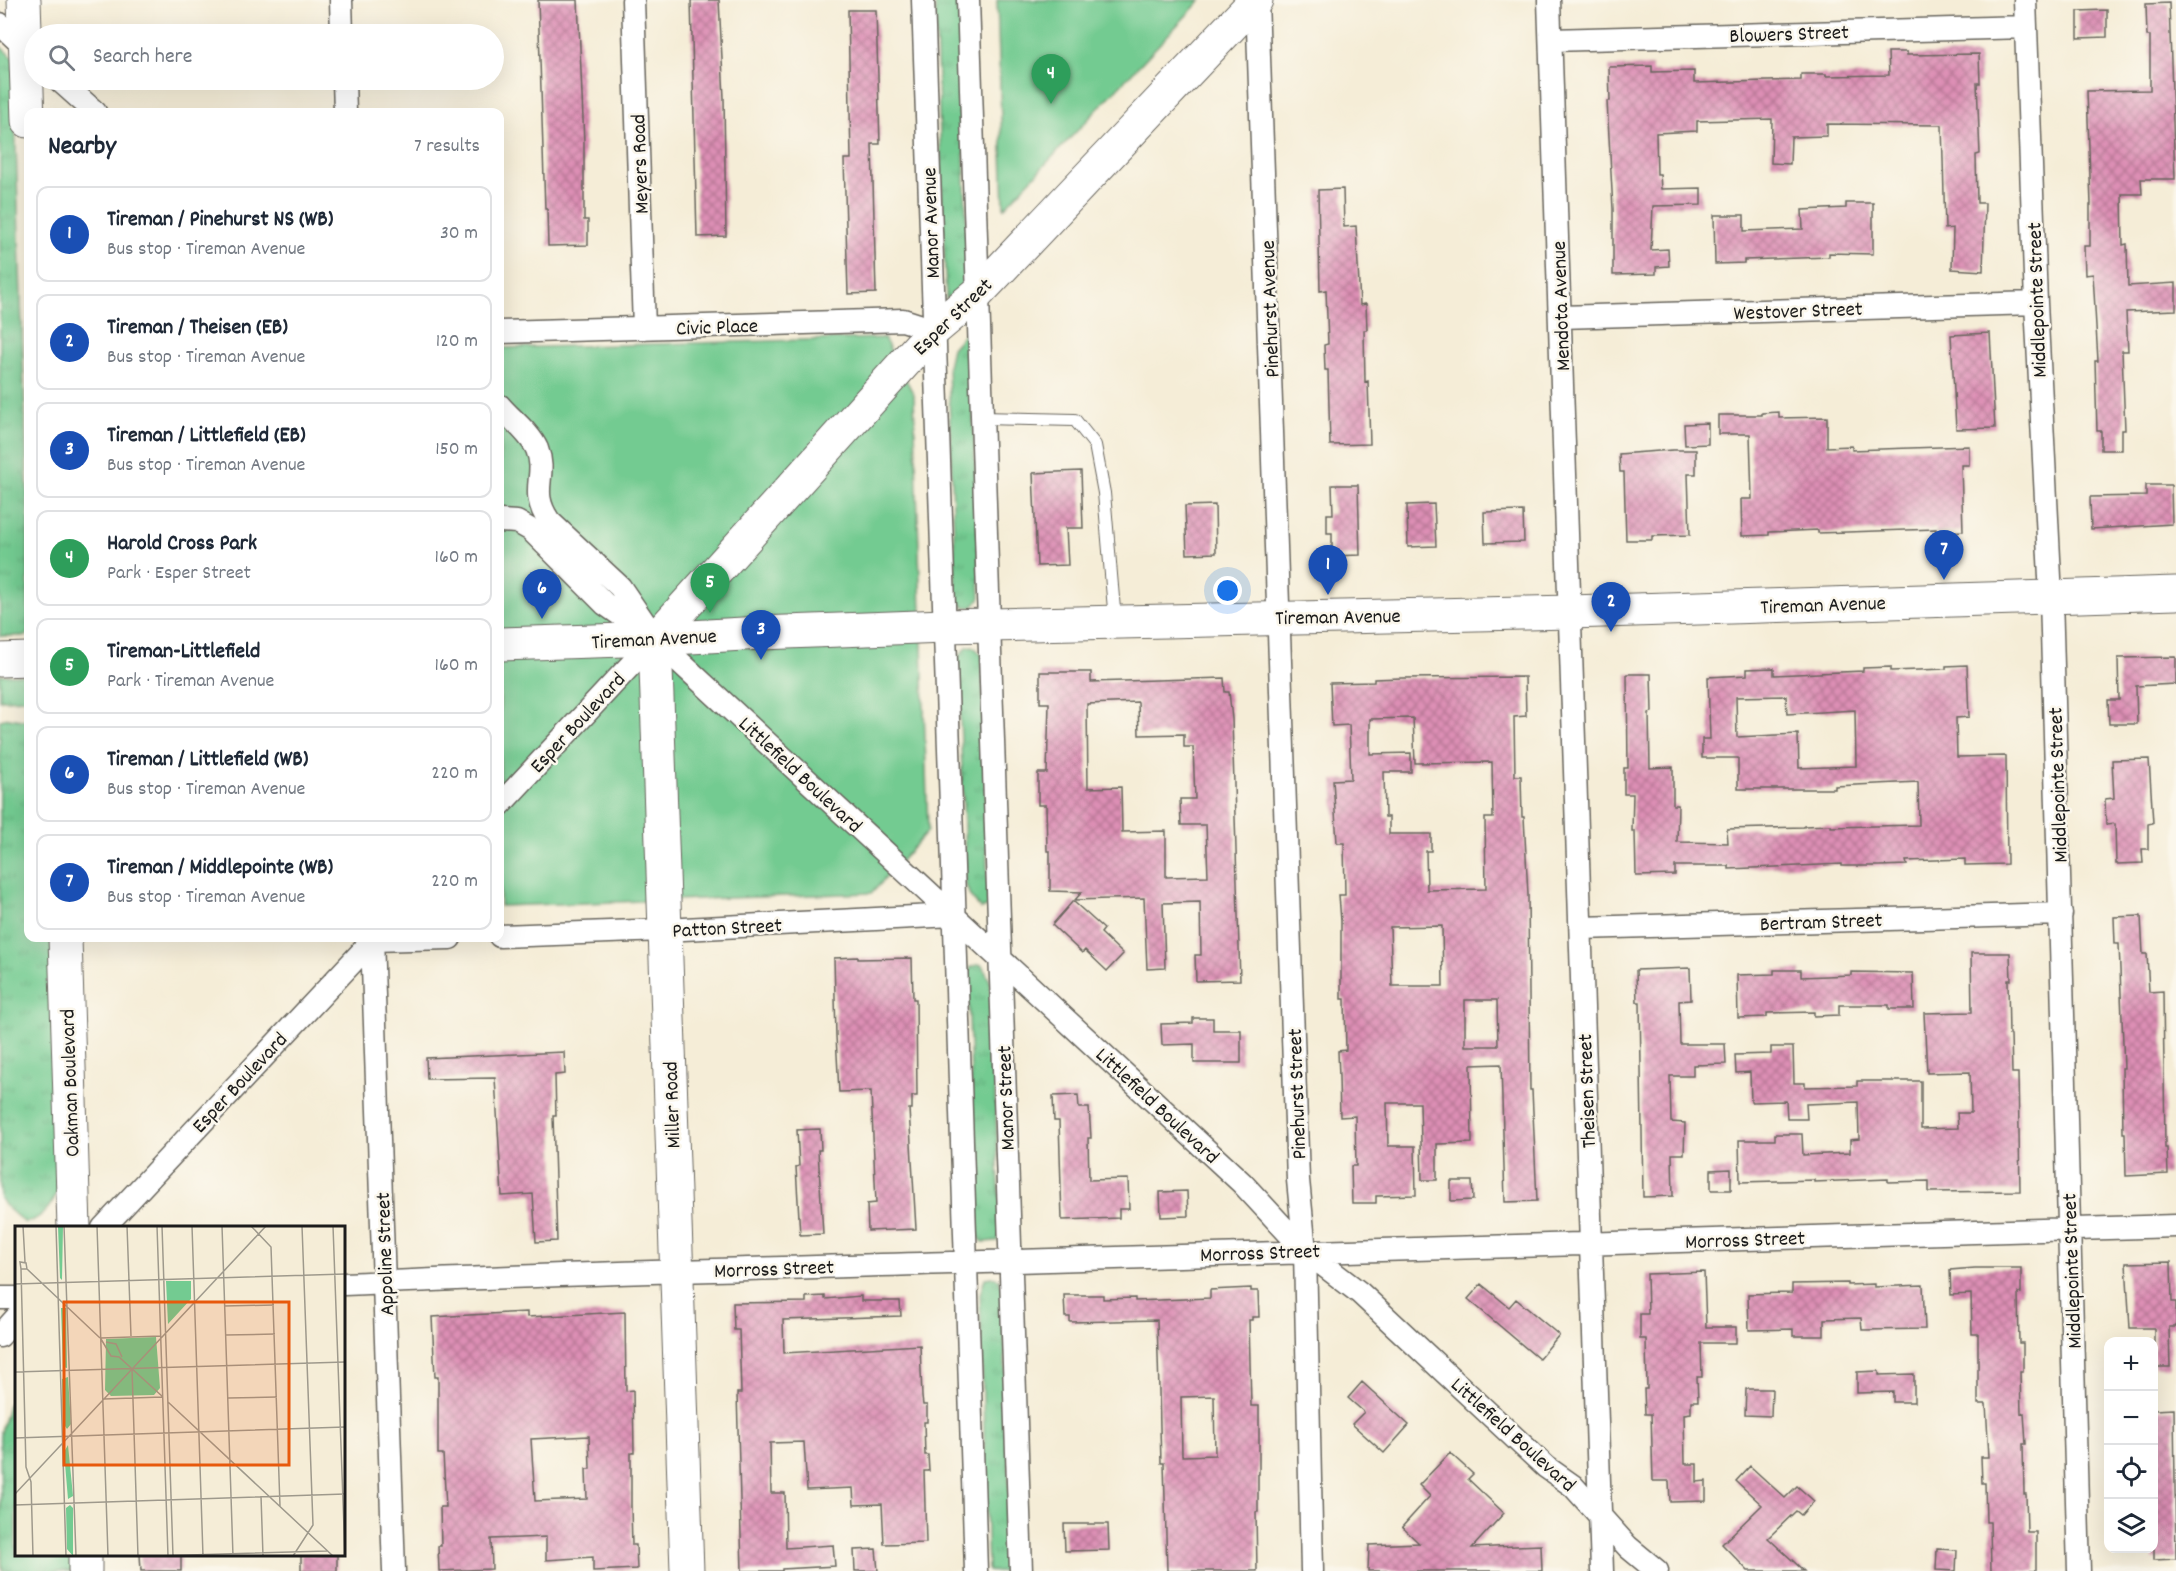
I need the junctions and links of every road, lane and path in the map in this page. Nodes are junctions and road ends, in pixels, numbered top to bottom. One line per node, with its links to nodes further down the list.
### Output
1 (24, 0): 10 (street)
2 (341, 0): 11 (street)
3 (633, 0): 24 (street, Meyers Road)
4 (923, 0): 25 (street, Manor Avenue)
5 (968, 0): 21 (street)
6 (1257, 0): 21 (street, Esper Street); 33 (street, Pinehurst Avenue)
7 (1549, 0): 13 (street, Mendota Avenue)
8 (2025, 0): 12 (street, Middlepointe Street)
9 (0, 24): 14 (street)
10 (27, 24)
11 (342, 24)
12 (2026, 27): 13 (street, Blowers Street); 22 (street, Middlepointe Street)
13 (1551, 40): 23 (street, Mendota Avenue)
14 (24, 46)
15 (29, 90): 18 (street)
16 (70, 90): 19 (street)
17 (344, 90): 20 (street)
18 (28, 108)
19 (90, 108)
20 (345, 108)
21 (978, 293): 25 (street, Esper Street); 28 (street)
22 (2036, 303): 23 (street, Westover Street); 31 (street, Middlepointe Street)
23 (1561, 316): 32 (street, Mendota Avenue)
24 (644, 327): 25 (street, Civic Place); 26 (street, Civic Place)
25 (934, 330): 36 (street, Manor Avenue); 37 (street, Esper Street)
26 (504, 332)
27 (504, 410): 37 (street)
28 (982, 418): 34 (lane); 35 (street)
29 (504, 521): 37 (street)
30 (2176, 593): 31 (street, Tireman Avenue)
31 (2051, 597): 32 (street, Tireman Avenue); 42 (street, Middlepointe Street)
32 (1570, 612): 33 (street, Tireman Avenue); 44 (street, Theisen Street)
33 (1280, 617): 34 (street, Tireman Avenue); 56 (street, Pinehurst Street)
34 (1116, 622): 35 (street, Tireman Avenue)
35 (990, 625): 36 (street, Tireman Avenue); 50 (street, Manor Street)
36 (944, 626): 37 (street, Tireman Avenue); 43 (street, Manor Street)
37 (655, 639): 38 (street, Tireman Avenue); 41 (street, Esper Boulevard); 43 (street, Littlefield Boulevard); 45 (street, Miller Road)
38 (504, 644)
39 (24, 659): 40 (street)
40 (0, 660)
41 (504, 801)
42 (2061, 914): 44 (street, Bertram Street); 54 (street, Middlepointe Street)
43 (953, 915): 45 (street, Patton Street); 50 (street, Littlefield Boulevard); 58 (street, Manor Street)
44 (1581, 928): 55 (street, Theisen Street)
45 (664, 930): 46 (street, Patton Street); 59 (street, Miller Road)
46 (504, 936)
47 (65, 942): 51 (street, Oakman Boulevard)
48 (369, 942): 52 (street, Esper Boulevard)
49 (373, 942): 60 (street, Appoline Street)
50 (1000, 959): 56 (street, Littlefield Boulevard); 57 (street, Manor Street)
51 (74, 1226)
52 (104, 1226)
53 (2176, 1226): 54 (street, Morross Street)
54 (2070, 1229): 55 (street, Morross Street); 72 (street, Middlepointe Street)
55 (1591, 1244): 56 (street, Morross Street); 64 (street, Theisen Street)
56 (1305, 1251): 57 (street, Morross Street); 64 (street, Littlefield Boulevard); 69 (street, Pinehurst Street)
57 (1010, 1261): 58 (street, Morross Street); 68 (street, Manor Street)
58 (967, 1262): 59 (street, Morross Street); 67 (street, Manor Street)
59 (678, 1270): 60 (street, Morross Street); 66 (street, Miller Road)
60 (385, 1281): 61 (street, Morross Street); 65 (street, Appoline Street)
61 (345, 1284)
62 (15, 1319): 63 (street)
63 (0, 1336)
64 (1600, 1518): 70 (street, Theisen Street); 71 (street, Littlefield Boulevard)
65 (394, 1571)
66 (687, 1571)
67 (976, 1571)
68 (1021, 1571)
69 (1312, 1571)
70 (1602, 1571)
71 (1657, 1571)
72 (2079, 1571)

